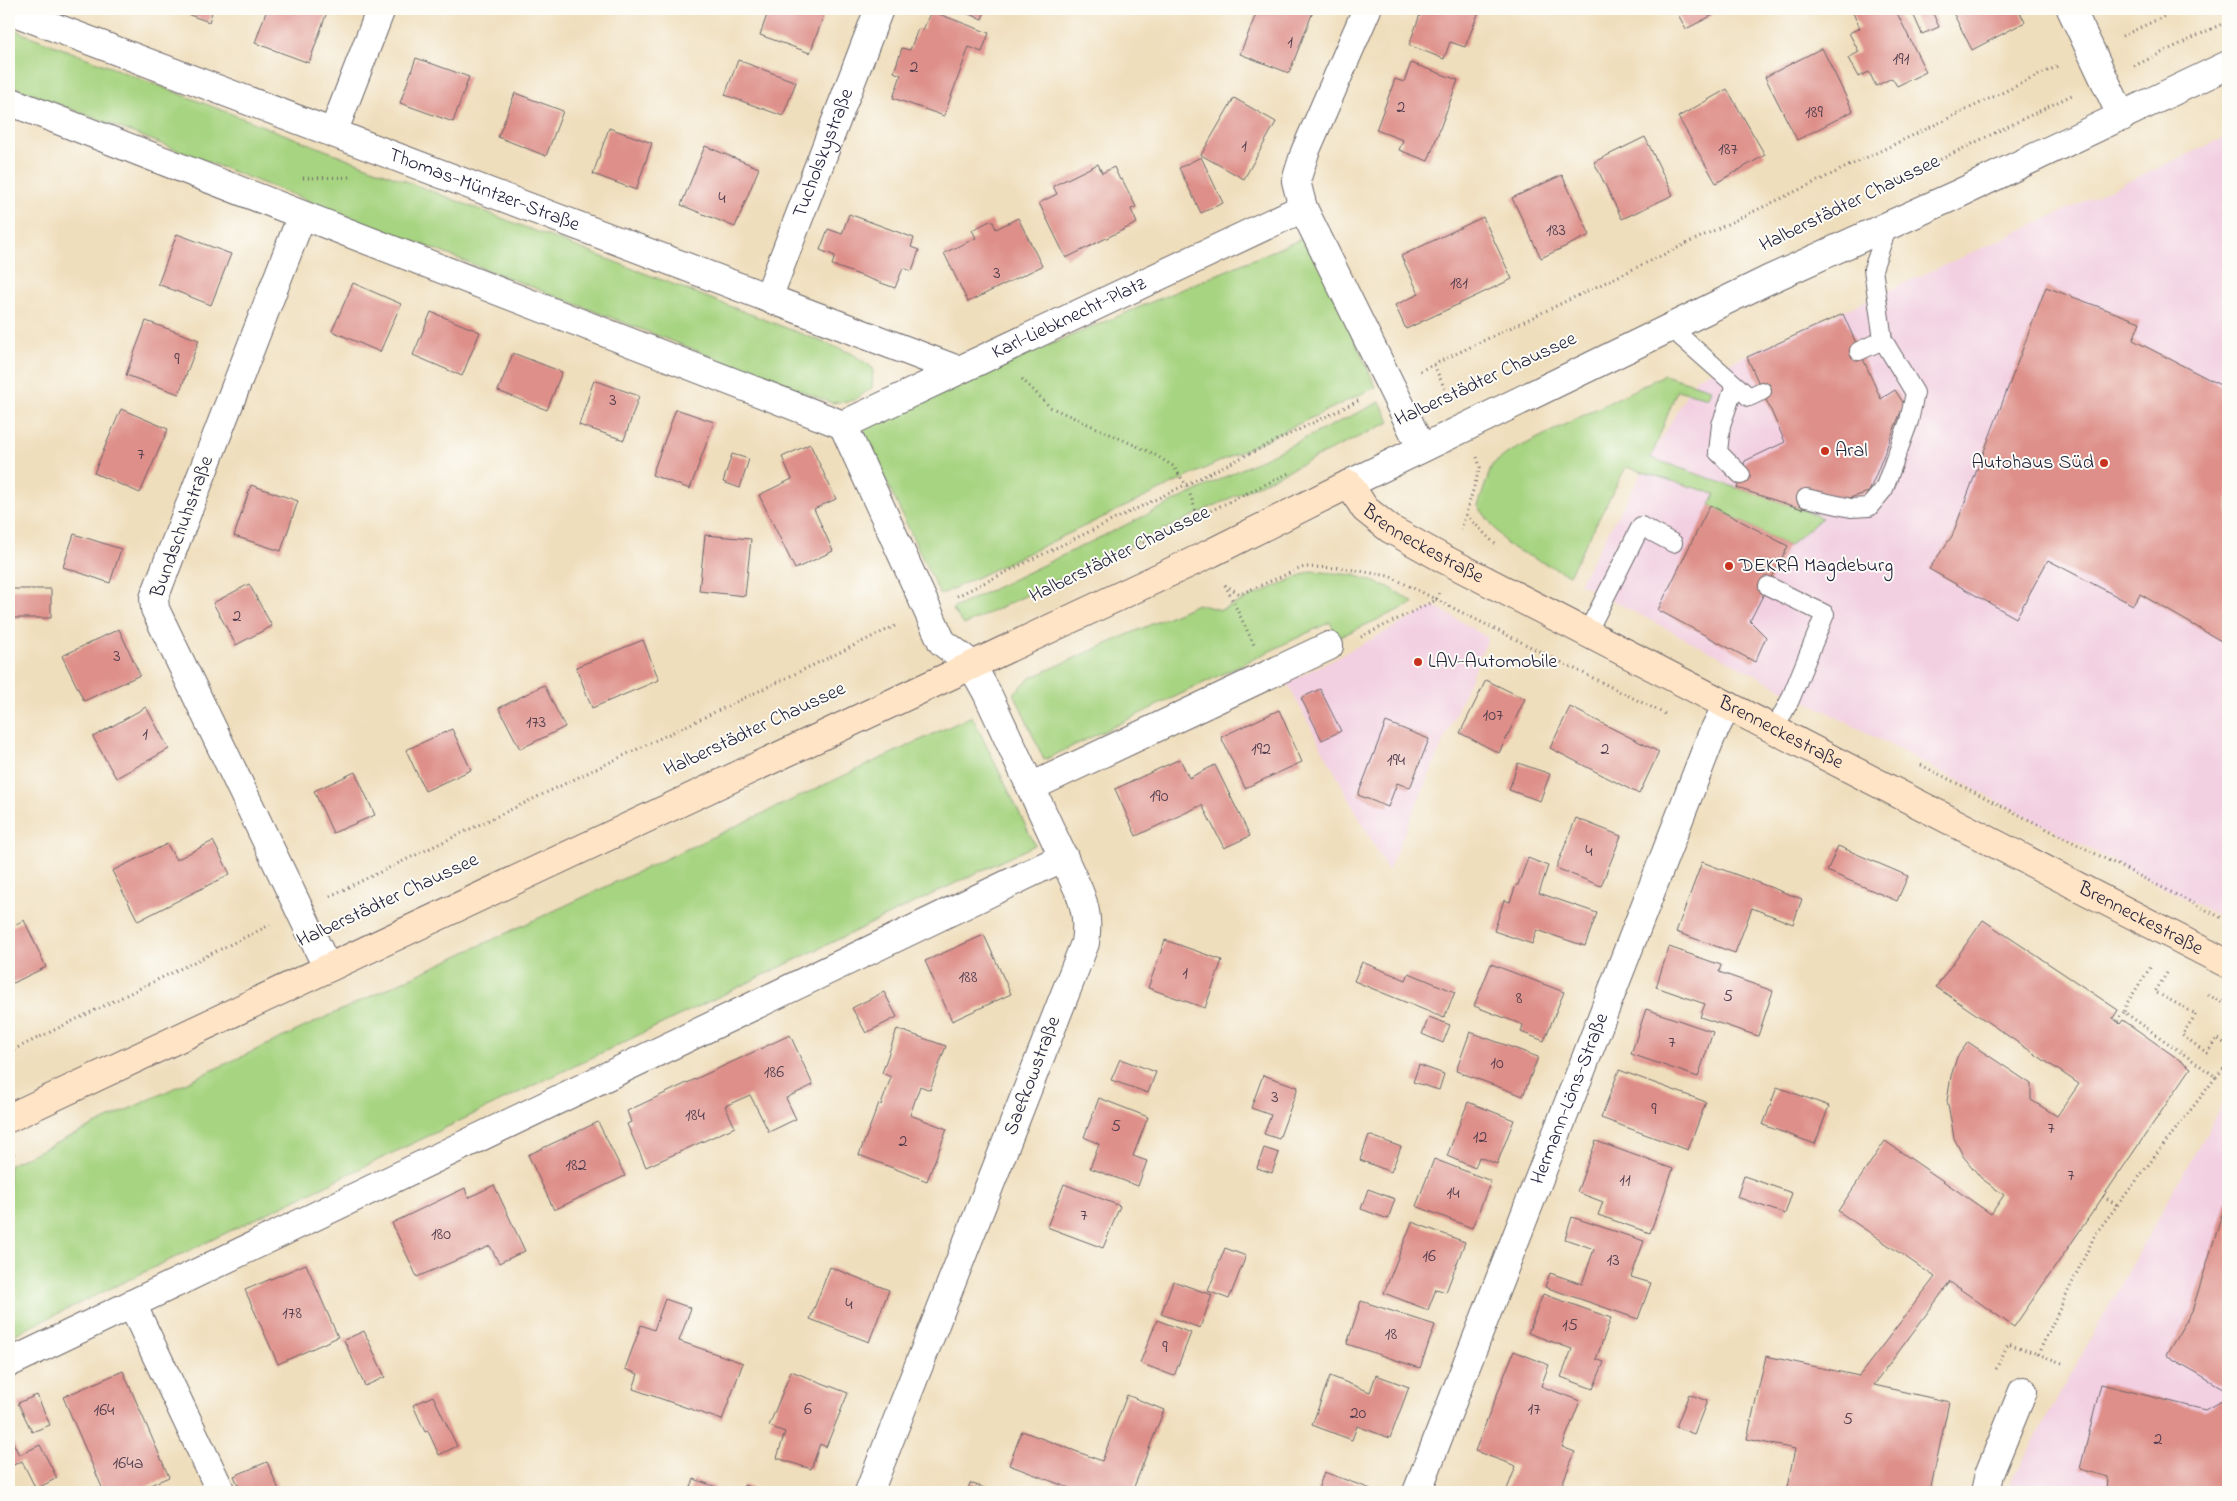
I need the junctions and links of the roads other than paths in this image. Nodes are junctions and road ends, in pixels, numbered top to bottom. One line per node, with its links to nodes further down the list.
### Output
1 (381, 9): 9 (street)
2 (878, 9): 13 (street, Tucholskystraße)
3 (1367, 9): 10 (street)
4 (2071, 9): 8 (street)
5 (9, 10): 9 (street, Thomas-Müntzer-Straße)
6 (2228, 65): 8 (street, Halberstädter Chaussee)
7 (9, 101): 11 (street)
8 (2122, 117): 12 (street, Halberstädter Chaussee)
9 (333, 133): 13 (street, Thomas-Müntzer-Straße)
10 (1303, 208): 17 (street, Karl-Liebknecht-Platz); 21 (street)
11 (302, 215): 20 (street); 35 (street, Bundschuhstraße)
12 (1888, 226): 14 (street, Halberstädter Chaussee); 15 (lane)
13 (768, 298): 17 (street, Thomas-Müntzer-Straße)
14 (1671, 328): 18 (lane); 21 (street, Halberstädter Chaussee)
15 (1883, 340): 16 (lane); 24 (lane)
16 (1859, 350)
17 (958, 370): 20 (street, Karl-Liebknecht-Platz)
18 (1735, 384): 19 (lane); 22 (lane)
19 (1762, 392)
20 (843, 425): 29 (street)
21 (1421, 447): 23 (street, Halberstädter Chaussee)
22 (1741, 474)
23 (1349, 484): 27 (main road, Brenneckestraße); 29 (main road, Halberstädter Chaussee)
24 (1806, 498)
25 (1673, 543): 27 (lane)
26 (1768, 586): 31 (lane)
27 (1587, 633): 30 (main road, Brenneckestraße)
28 (1329, 646): 32 (street)
29 (971, 664): 32 (street, Saefkowstraße); 35 (main road, Halberstädter Chaussee)
30 (1727, 705): 31 (main road, Brenneckestraße); 42 (street, Hermann-Löns-Straße)
31 (1774, 730): 34 (main road, Brenneckestraße)
32 (1031, 787): 33 (street, Saefkowstraße)
33 (1064, 857): 37 (street); 41 (street, Saefkowstraße)
34 (2228, 964)
35 (327, 967): 36 (main road, Halberstädter Chaussee)
36 (9, 1118)
37 (132, 1304): 38 (street); 40 (street)
38 (9, 1363)
39 (2023, 1391): 43 (street)
40 (222, 1492)
41 (869, 1492)
42 (1417, 1492)
43 (1985, 1492)

